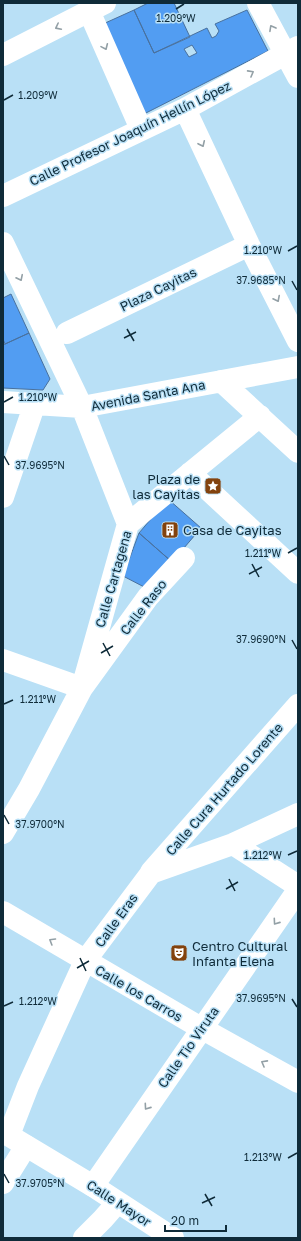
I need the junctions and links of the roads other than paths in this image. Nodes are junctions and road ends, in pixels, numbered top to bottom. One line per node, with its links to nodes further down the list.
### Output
1 (258, 3): 3 (street, one-way to 1)
2 (97, 7): 4 (street, one-way to 4); 7 (street, one-way to 7)
3 (292, 50): 5 (street); 6 (street, Calle Profesor Joaquín Hellín López, one-way to 3)
4 (3, 55)
5 (298, 77)
6 (185, 109): 7 (street, Calle Profesor Joaquín Hellín López); 10 (street, one-way to 10)
7 (140, 129): 8 (street, Calle Profesor Joaquín Hellín López)
8 (3, 196)
9 (3, 243): 17 (street, Avenida Santa Ana, one-way to 17)
10 (249, 245): 11 (street, Plaza Cayitas); 12 (street, one-way to 12)
11 (67, 333)
12 (298, 341)
13 (298, 367): 14 (street, Avenida Santa Ana)
14 (220, 381): 17 (street, Avenida Santa Ana); 18 (street)
15 (3, 402): 16 (street)
16 (36, 403): 17 (street); 21 (street)
17 (82, 407): 22 (street, Calle Cartagena)
18 (260, 416): 19 (street); 20 (street)
19 (298, 452)
20 (190, 473): 22 (street); 24 (street)
21 (3, 497)
22 (128, 524): 26 (street, Calle Cartagena)
23 (184, 558): 26 (street, Calle Raso)
24 (298, 573)
25 (3, 660): 26 (street)
26 (82, 688): 29 (street, Calle Cartagena)
27 (298, 704): 31 (street, Calle Cura Hurtado Lorente)
28 (298, 814): 30 (street)
29 (3, 833)
30 (233, 844): 31 (street); 32 (street)
31 (151, 872): 35 (street, Calle Eras)
32 (298, 886)
33 (298, 890): 36 (street, Calle Tio Viruta, one-way to 36)
34 (3, 912): 35 (street, Calle los Carros, one-way to 34)
35 (85, 961): 36 (street, Calle los Carros); 38 (street, Calle Eras)
36 (201, 1028): 37 (street, Calle los Carros, one-way to 36); 40 (street, Calle Tio Viruta, one-way to 40)
37 (298, 1082)
38 (13, 1138): 39 (street, Calle Eras); 40 (street, Calle Mayor)
39 (3, 1183)
40 (93, 1186): 41 (street, Calle Mayor)
41 (117, 1202): 42 (street); 44 (street, Calle Mayor)
42 (106, 1229): 43 (street)
43 (84, 1238)
44 (173, 1238)

